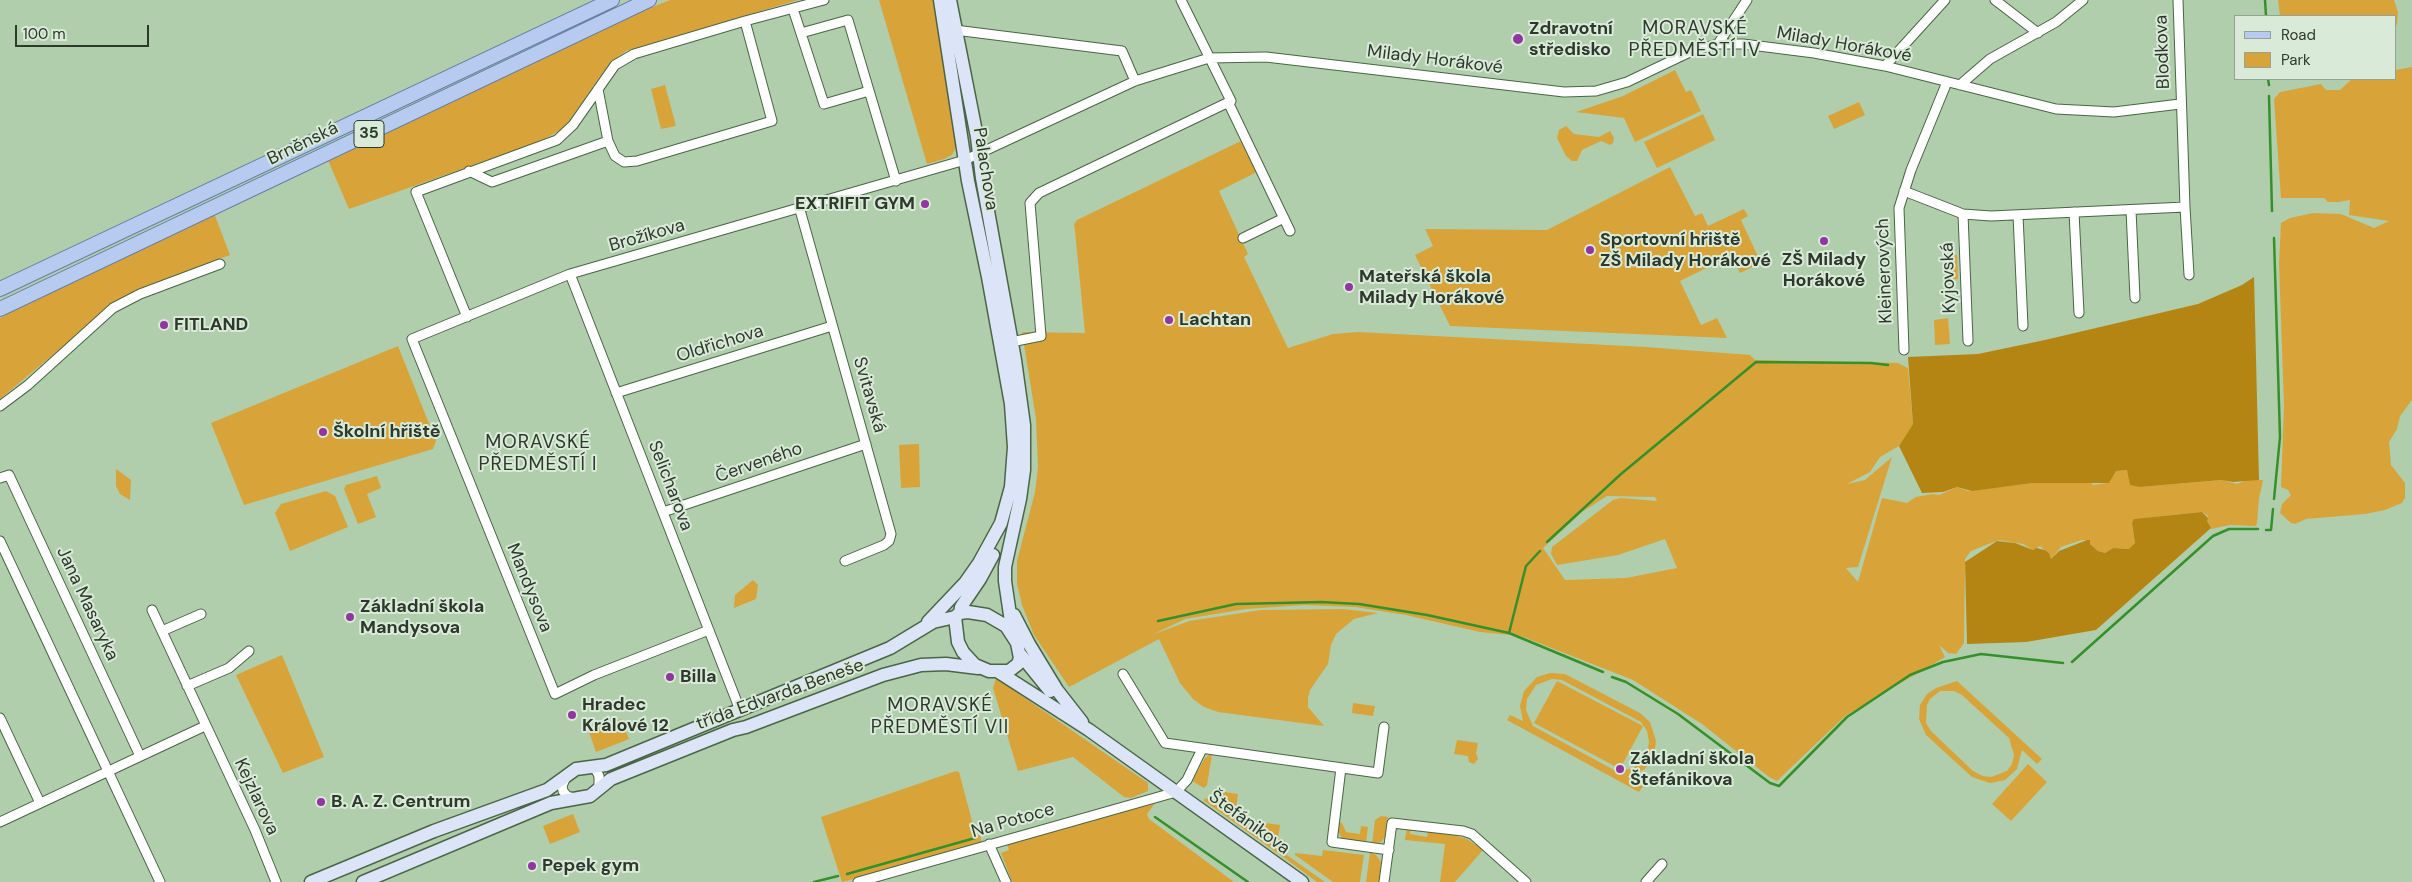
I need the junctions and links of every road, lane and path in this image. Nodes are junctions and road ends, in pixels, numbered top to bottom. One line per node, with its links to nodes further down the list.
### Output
1 (612, 0): 45 (main road, Brněnská / 35)
2 (648, 0): 47 (main road, Brněnská / 35)
3 (824, 0): 12 (street)
4 (940, 0): 29 (street, Palachova)
5 (950, 0): 14 (street, Palachova)
6 (1181, 0): 18 (street)
7 (1747, 0): 17 (street)
8 (1945, 0): 19 (street)
9 (1994, 0): 15 (street)
10 (2083, 0): 15 (street)
11 (2178, 0): 26 (street, Blodkova)
12 (793, 9): 13 (street); 16 (street)
13 (745, 21): 23 (street); 27 (street)
14 (955, 30): 20 (street); 28 (street, Palachova)
15 (2038, 33): 22 (street)
16 (801, 34): 24 (street); 24 (street)
17 (1718, 44): 18 (street, Milady Horákové); 19 (street, Milady Horákové)
18 (1209, 58): 20 (street, Milady Horákové); 25 (street)
19 (1885, 66): 21 (street, Milady Horákové)
20 (1135, 81): 28 (street, Milady Horákové)
21 (1947, 82): 22 (street, Milady Horákové); 32 (street, Kleinerových)
22 (1960, 86): 26 (street, Milady Horákové)
23 (598, 89): 27 (street); 30 (street)
24 (869, 91): 31 (street)
25 (1228, 102): 39 (street); 54 (street)
26 (2180, 104): 33 (street)
27 (608, 141): 30 (street)
28 (980, 155): 29 (street, Milady Horákové); 54 (street, Palachova)
29 (965, 160): 31 (street, Brožíkova); 54 (street, Palachova)
30 (469, 171): 49 (street)
31 (896, 181): 34 (street, Brožíkova)
32 (1904, 191): 37 (street); 55 (street, Kleinerových)
33 (2185, 208): 35 (street); 44 (street)
34 (800, 210): 43 (street, Brožíkova); 50 (street, Svitavská)
35 (2131, 210): 36 (street); 46 (street)
36 (2074, 212): 38 (street); 48 (street)
37 (1963, 214): 38 (street); 53 (street, Kyjovská)
38 (2018, 215): 51 (street)
39 (1284, 218): 40 (street); 41 (street)
40 (1290, 231)
41 (1243, 238)
42 (220, 264): 57 (street)
43 (570, 274): 49 (street, Brožíkova); 56 (street, Selicharova)
44 (2189, 275)
45 (0, 289)
46 (2135, 298)
47 (0, 309)
48 (2078, 312)
49 (467, 316): 52 (street, Brožíkova)
50 (832, 326): 56 (street, Oldřichova); 58 (street, Svitavská)
51 (2024, 326)
52 (412, 339): 68 (street, Mandysova)
53 (1968, 341)
54 (1006, 343): 61 (street, Palachova); 64 (street, Palachova)
55 (1904, 350)
56 (616, 393): 60 (street, Selicharova)
57 (0, 406)
58 (866, 444): 60 (street, Červeného); 63 (street, Svitavská)
59 (0, 478): 84 (street, Jana Masaryka)
60 (663, 512): 68 (street, Selicharova)
61 (1001, 523): 67 (street); 70 (street, Palachova)
62 (0, 541): 87 (street)
63 (844, 560)
64 (1008, 601): 71 (street, Palachova); 82 (street)
65 (152, 610): 69 (street, Kejzlarova)
66 (201, 614): 69 (street)
67 (958, 615): 70 (street, třída Edvarda Beneše); 71 (street); 74 (street)
68 (709, 630): 78 (street, Selicharova)
69 (162, 631): 77 (street, Kejzlarova)
70 (918, 632): 78 (street, třída Edvarda Beneše)
71 (1014, 637): 73 (street)
72 (249, 651): 77 (street)
73 (1020, 654): 75 (street); 82 (street, Štefánikova)
74 (983, 669): 75 (street); 89 (street, třída Edvarda Beneše)
75 (997, 671): 82 (street, Štefánikova)
76 (1123, 674): 83 (street)
77 (187, 686): 80 (street, Kejzlarova)
78 (740, 710): 85 (street, třída Edvarda Beneše)
79 (0, 718): 92 (street)
80 (205, 726): 84 (street); 98 (street, Kejzlarova)
81 (1384, 727): 86 (street)
82 (1089, 730): 90 (street, Štefánikova)
83 (1202, 750): 86 (street); 90 (street)
84 (140, 756): 87 (street)
85 (590, 767): 88 (street, třída Edvarda Beneše); 89 (street)
86 (1341, 768): 95 (street)
87 (108, 772): 92 (street); 97 (street)
88 (566, 776): 91 (street); 99 (street, třída Edvarda Beneše)
89 (599, 791): 91 (street, třída Edvarda Beneše)
90 (1176, 792): 94 (street, Na Potoce); 103 (street, Štefánikova)
91 (577, 799): 100 (street, třída Edvarda Beneše)
92 (40, 803): 93 (street)
93 (0, 822)
94 (990, 844): 101 (street, Na Potoce); 102 (street)
95 (1388, 850): 104 (street); 105 (street)
96 (1662, 864): 106 (street)
97 (160, 882)
98 (276, 882)
99 (311, 882)
100 (363, 882)
101 (858, 882)
102 (1006, 882)
103 (1302, 882)
104 (1384, 882)
105 (1526, 882)
106 (1646, 882)

